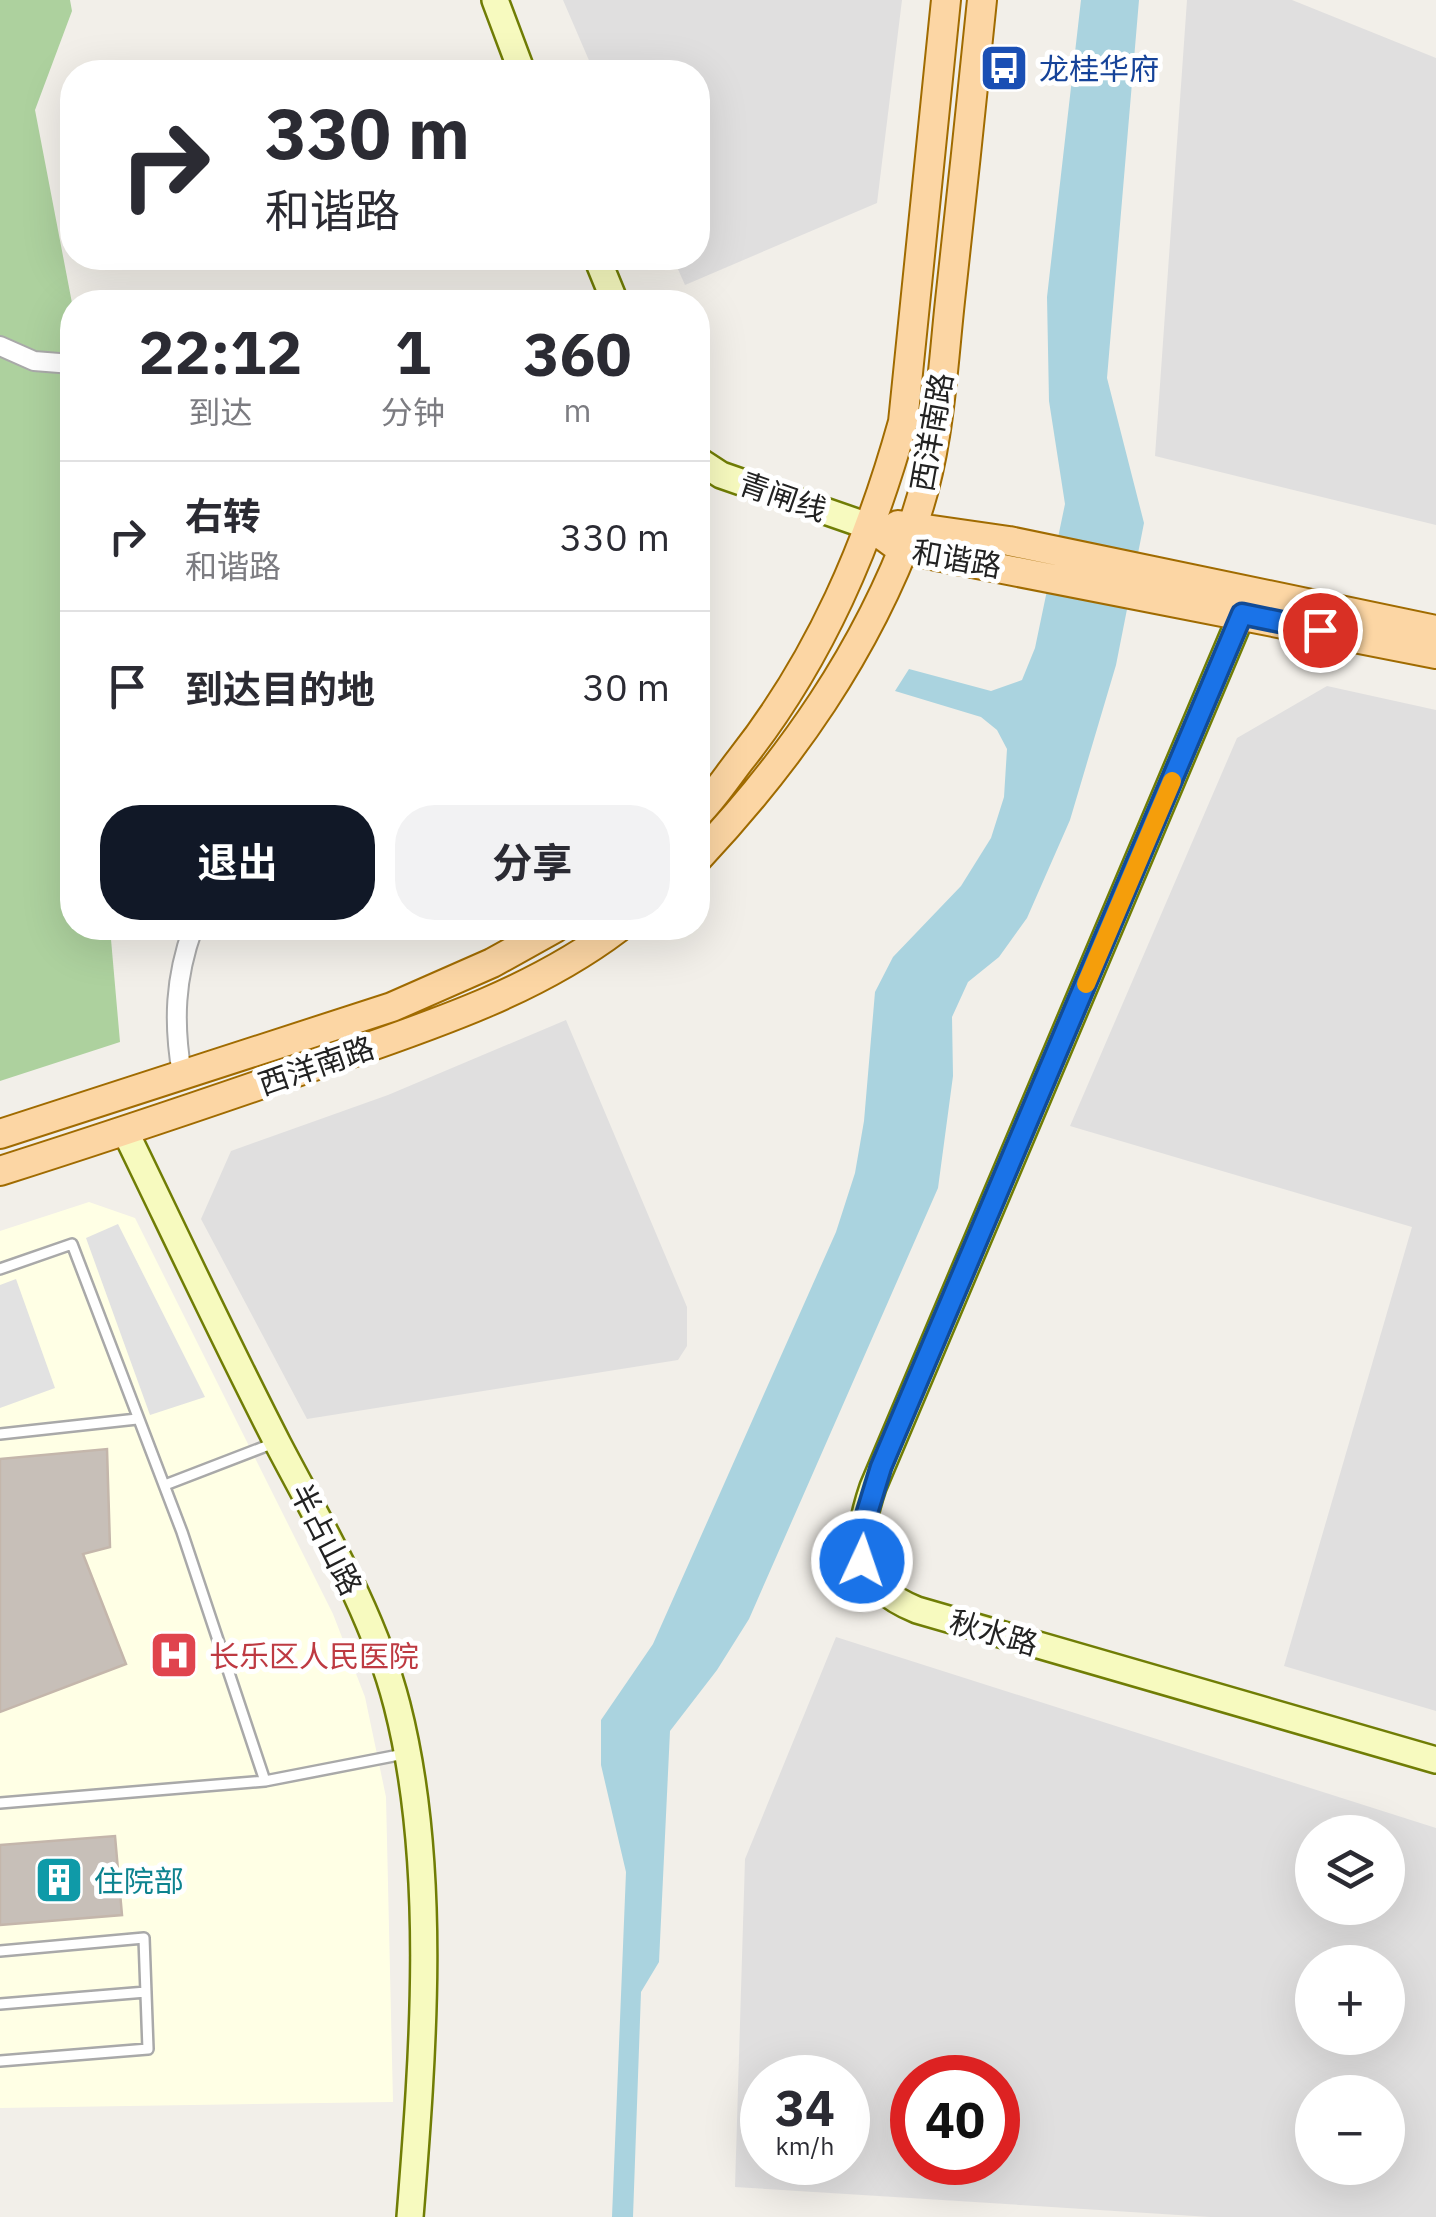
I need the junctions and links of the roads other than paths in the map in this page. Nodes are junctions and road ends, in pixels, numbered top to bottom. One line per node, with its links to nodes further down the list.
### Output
1 (495, 0): 4 (street)
2 (946, 0): 8 (main road, 西洋南路)
3 (982, 0): 9 (main road, 西洋南路)
4 (518, 60)
5 (0, 346): 6 (street)
6 (60, 363)
7 (710, 468): 8 (street, 青闸线)
8 (871, 527): 9 (main road, 和谐路); 14 (main road, 西洋南路)
9 (907, 536): 10 (main road, 和谐路); 15 (main road, 西洋南路)
10 (1139, 580): 11 (main road, 和谐路); 12 (main road, 和谐路)
11 (1242, 614): 13 (main road, 和谐路); 29 (street, 秋水路)
12 (1436, 630)
13 (1436, 654)
14 (710, 797)
15 (710, 845)
16 (190, 940): 19 (street)
17 (533, 940): 19 (main road, 西洋南路)
18 (601, 940): 20 (main road, 西洋南路)
19 (182, 1074): 21 (main road, 西洋南路)
20 (125, 1132): 22 (main road, 西洋南路); 26 (street, 半占山路)
21 (0, 1134)
22 (0, 1172)
23 (0, 1269): 24 (lane)
24 (137, 1419): 25 (lane); 27 (lane)
25 (0, 1434)
26 (277, 1442): 27 (lane); 28 (street, 半占山路)
27 (164, 1485): 30 (lane)
28 (407, 1754): 30 (lane); 36 (street, 半占山路)
29 (1436, 1760)
30 (266, 1781): 31 (lane)
31 (0, 1803)
32 (0, 1951): 33 (lane)
33 (146, 1992): 34 (lane); 35 (lane)
34 (0, 2004)
35 (0, 2061)
36 (410, 2217)

